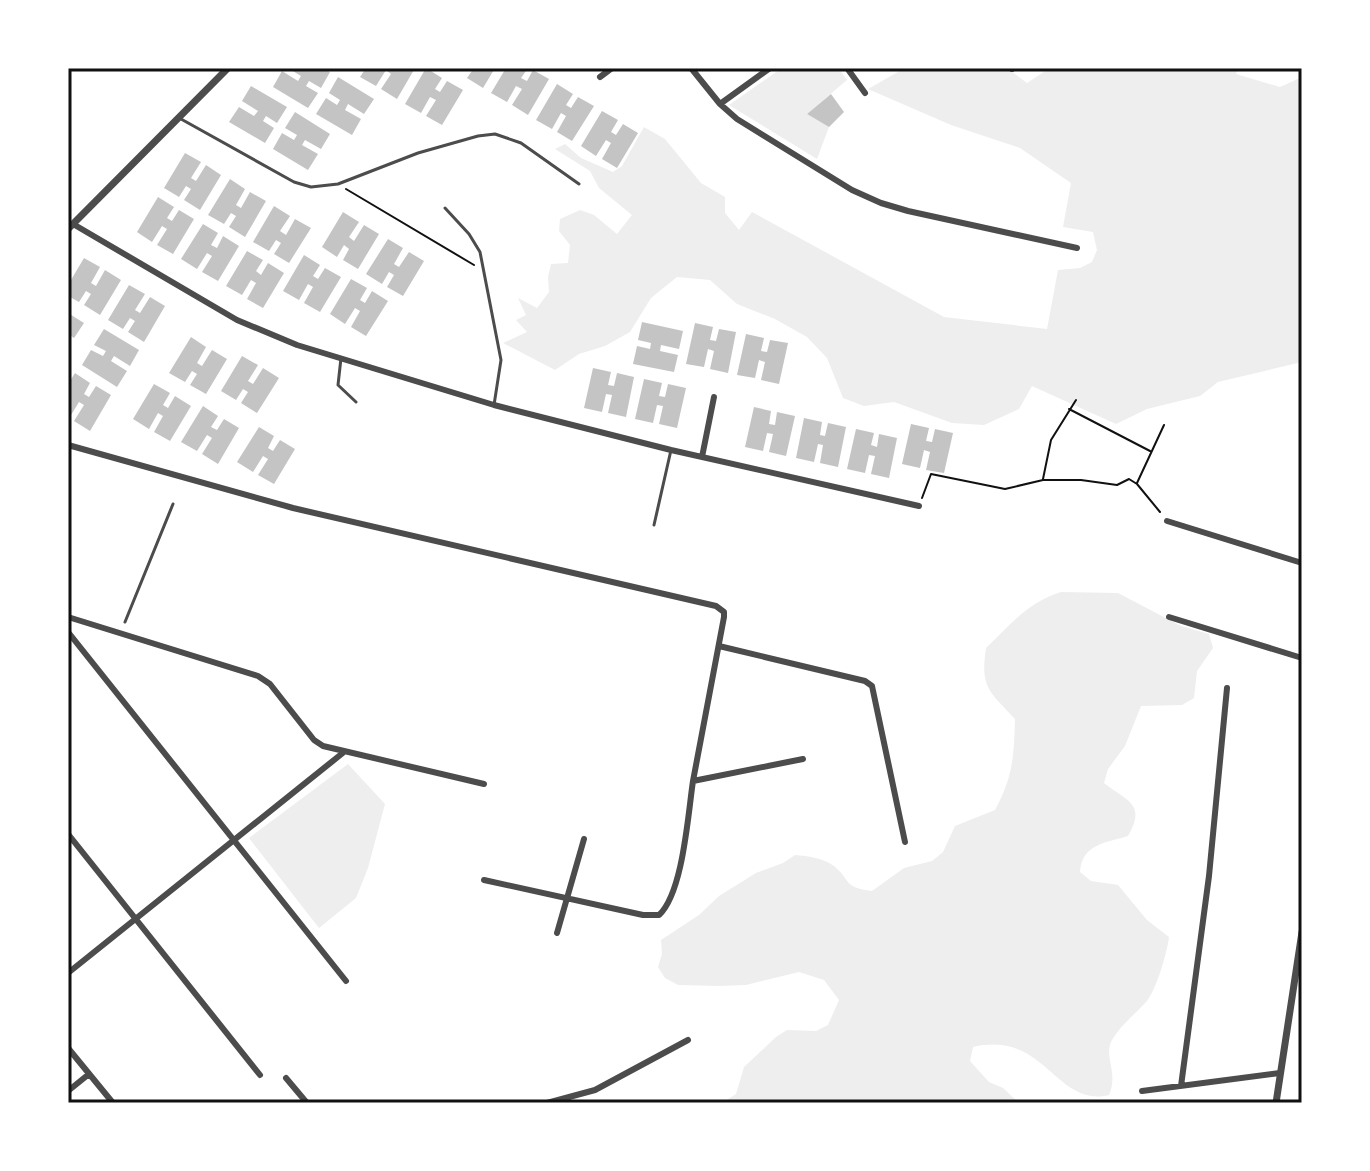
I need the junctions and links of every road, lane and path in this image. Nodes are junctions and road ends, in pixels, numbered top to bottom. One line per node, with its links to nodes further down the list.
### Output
1 (228, 68): 9 (street)
2 (612, 68): 6 (street)
3 (691, 68): 8 (street)
4 (770, 68): 8 (street)
5 (847, 68): 7 (street)
6 (600, 77)
7 (865, 93)
8 (720, 104): 14 (street)
9 (178, 117): 10 (lane); 13 (street)
10 (338, 184): 11 (lane); 15 (path)
11 (579, 184)
12 (445, 208): 15 (lane)
13 (71, 226): 16 (street)
14 (1077, 248)
15 (485, 271): 20 (lane)
16 (341, 358): 19 (lane); 20 (street)
17 (714, 397): 26 (street)
18 (1076, 400): 21 (path)
19 (356, 402)
20 (494, 405): 24 (street)
21 (1069, 409): 25 (path); 27 (path)
22 (1164, 425): 25 (path)
23 (68, 445): 39 (street)
24 (671, 450): 26 (street); 32 (lane)
25 (1150, 451): 28 (path)
26 (702, 457): 30 (street)
27 (1043, 480): 28 (path); 30 (path)
28 (1137, 484): 31 (path)
29 (173, 504): 36 (lane)
30 (919, 506)
31 (1167, 521): 33 (street)
32 (654, 525)
33 (1302, 563)
34 (68, 617): 38 (street)
35 (1169, 617): 40 (street)
36 (125, 622): 38 (street)
37 (68, 632): 48 (street)
38 (121, 632): 42 (street)
39 (719, 646): 44 (street); 49 (street)
40 (1302, 658)
41 (1227, 688): 63 (street)
42 (344, 752): 45 (street); 48 (street)
43 (803, 759): 44 (street)
44 (693, 781): 51 (street)
45 (484, 784)
46 (68, 834): 52 (street)
47 (584, 839): 51 (street)
48 (236, 840): 52 (street); 56 (street)
49 (905, 842)
50 (484, 880): 51 (street)
51 (568, 898): 54 (street)
52 (135, 919): 55 (street); 61 (street)
53 (1302, 932): 59 (street)
54 (557, 933)
55 (68, 973)
56 (346, 981)
57 (688, 1040): 68 (street)
58 (68, 1048): 60 (street)
59 (1280, 1073): 63 (street); 69 (street)
60 (89, 1074): 64 (street); 66 (street)
61 (260, 1075)
62 (286, 1078): 67 (street)
63 (1181, 1086): 65 (street)
64 (68, 1091)
65 (1142, 1091)
66 (113, 1103)
67 (307, 1103)
68 (547, 1103)
69 (1276, 1103)

